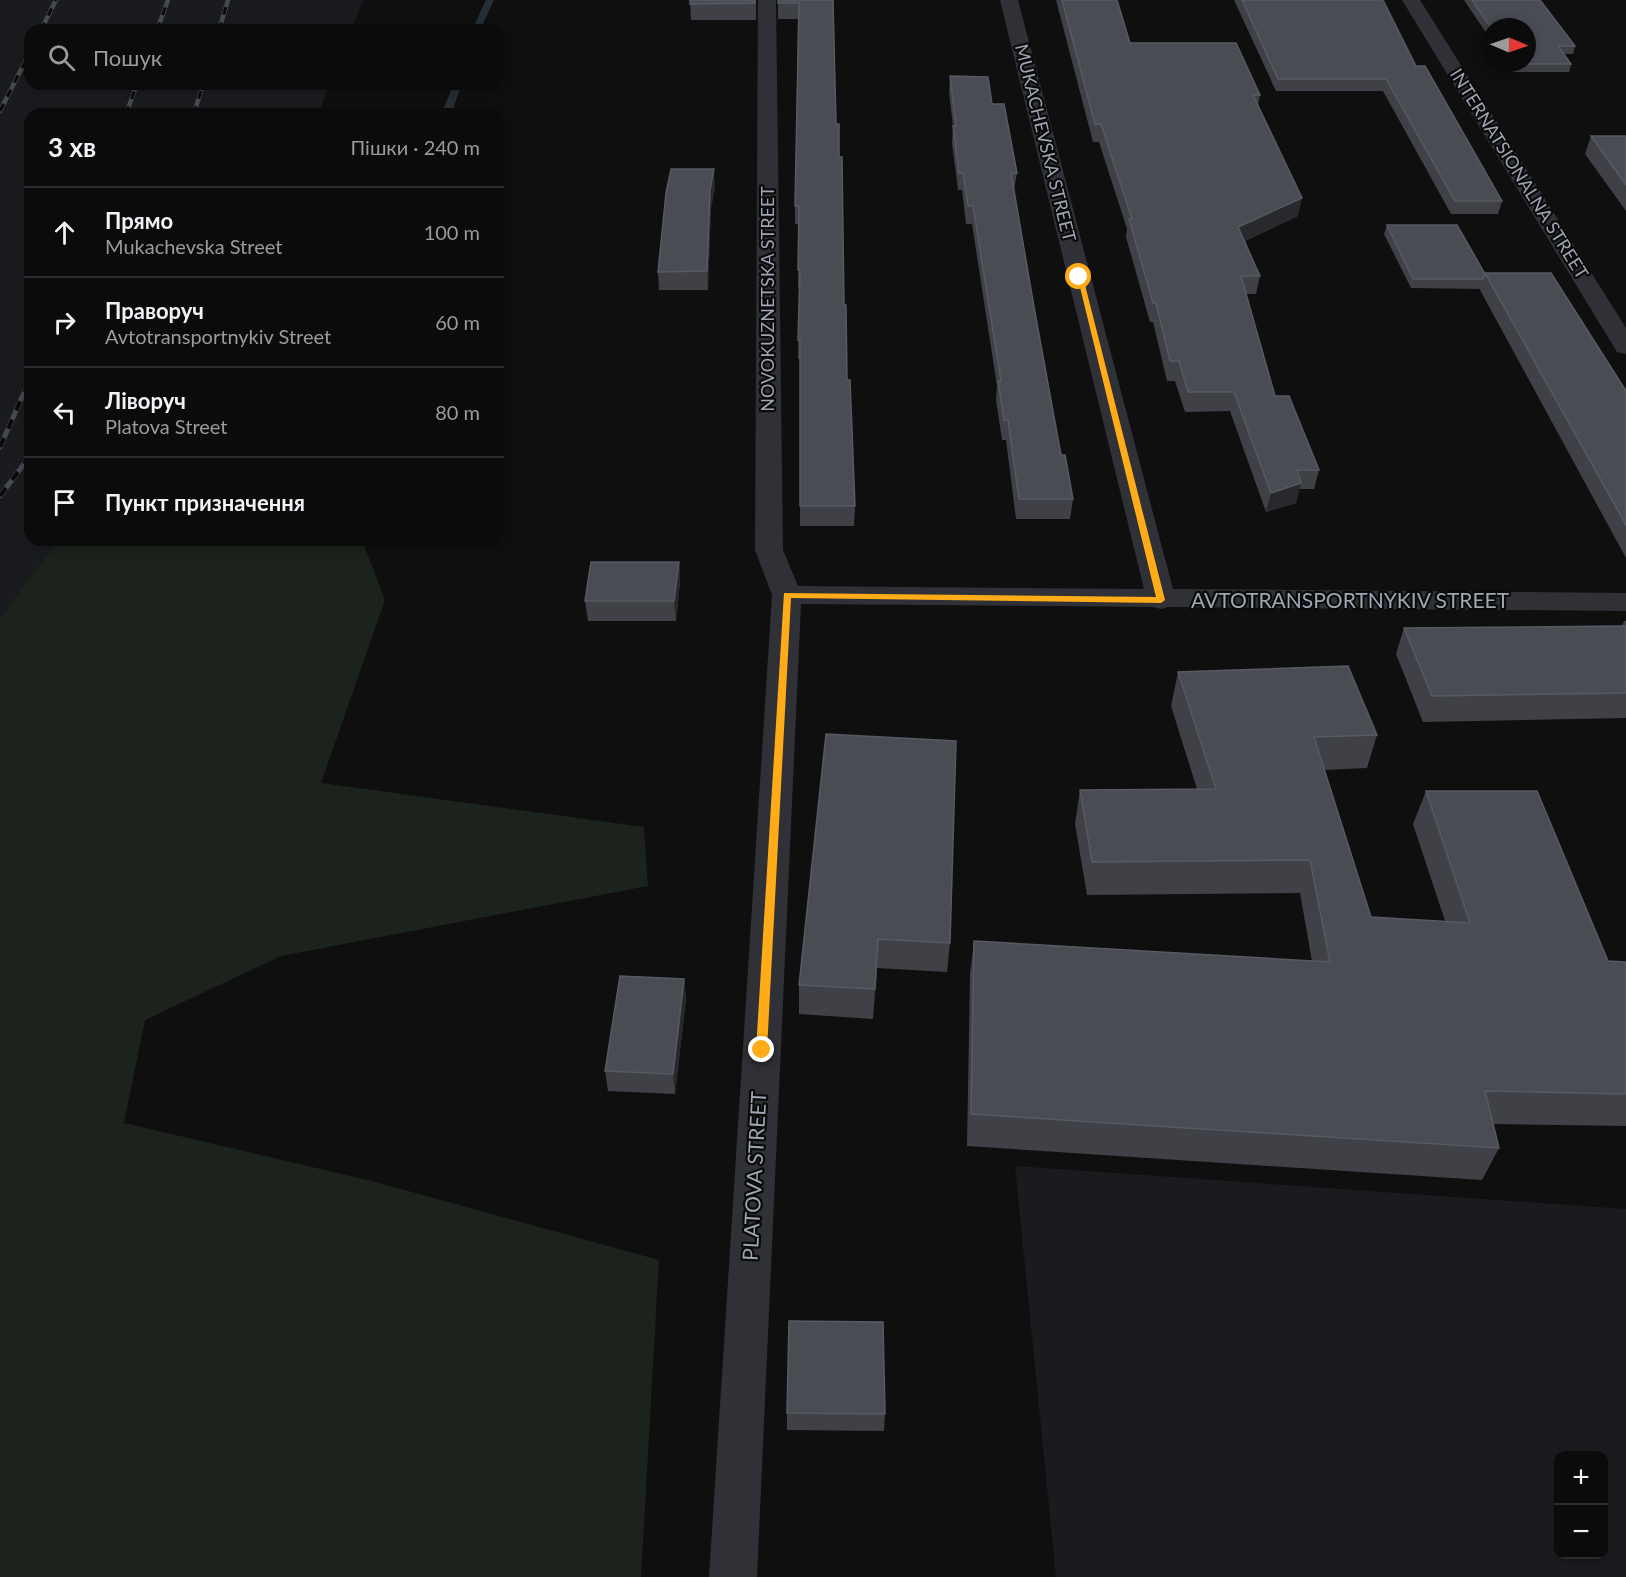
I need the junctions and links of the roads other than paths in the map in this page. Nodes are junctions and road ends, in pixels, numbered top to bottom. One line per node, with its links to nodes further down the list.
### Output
1 (767, 0): 5 (street, NOVOKUZNETSKA STREET)
2 (1010, 0): 6 (street, MUKACHEVSKA STREET)
3 (1411, 0): 4 (street, INTERNATSIONALNA STREET)
4 (1626, 347)
5 (787, 595): 6 (street, AVTOTRANSPORTNYKIV STREET); 8 (street, PLATOVA STREET)
6 (1161, 600): 7 (street, AVTOTRANSPORTNYKIV STREET)
7 (1626, 602)
8 (733, 1577)

